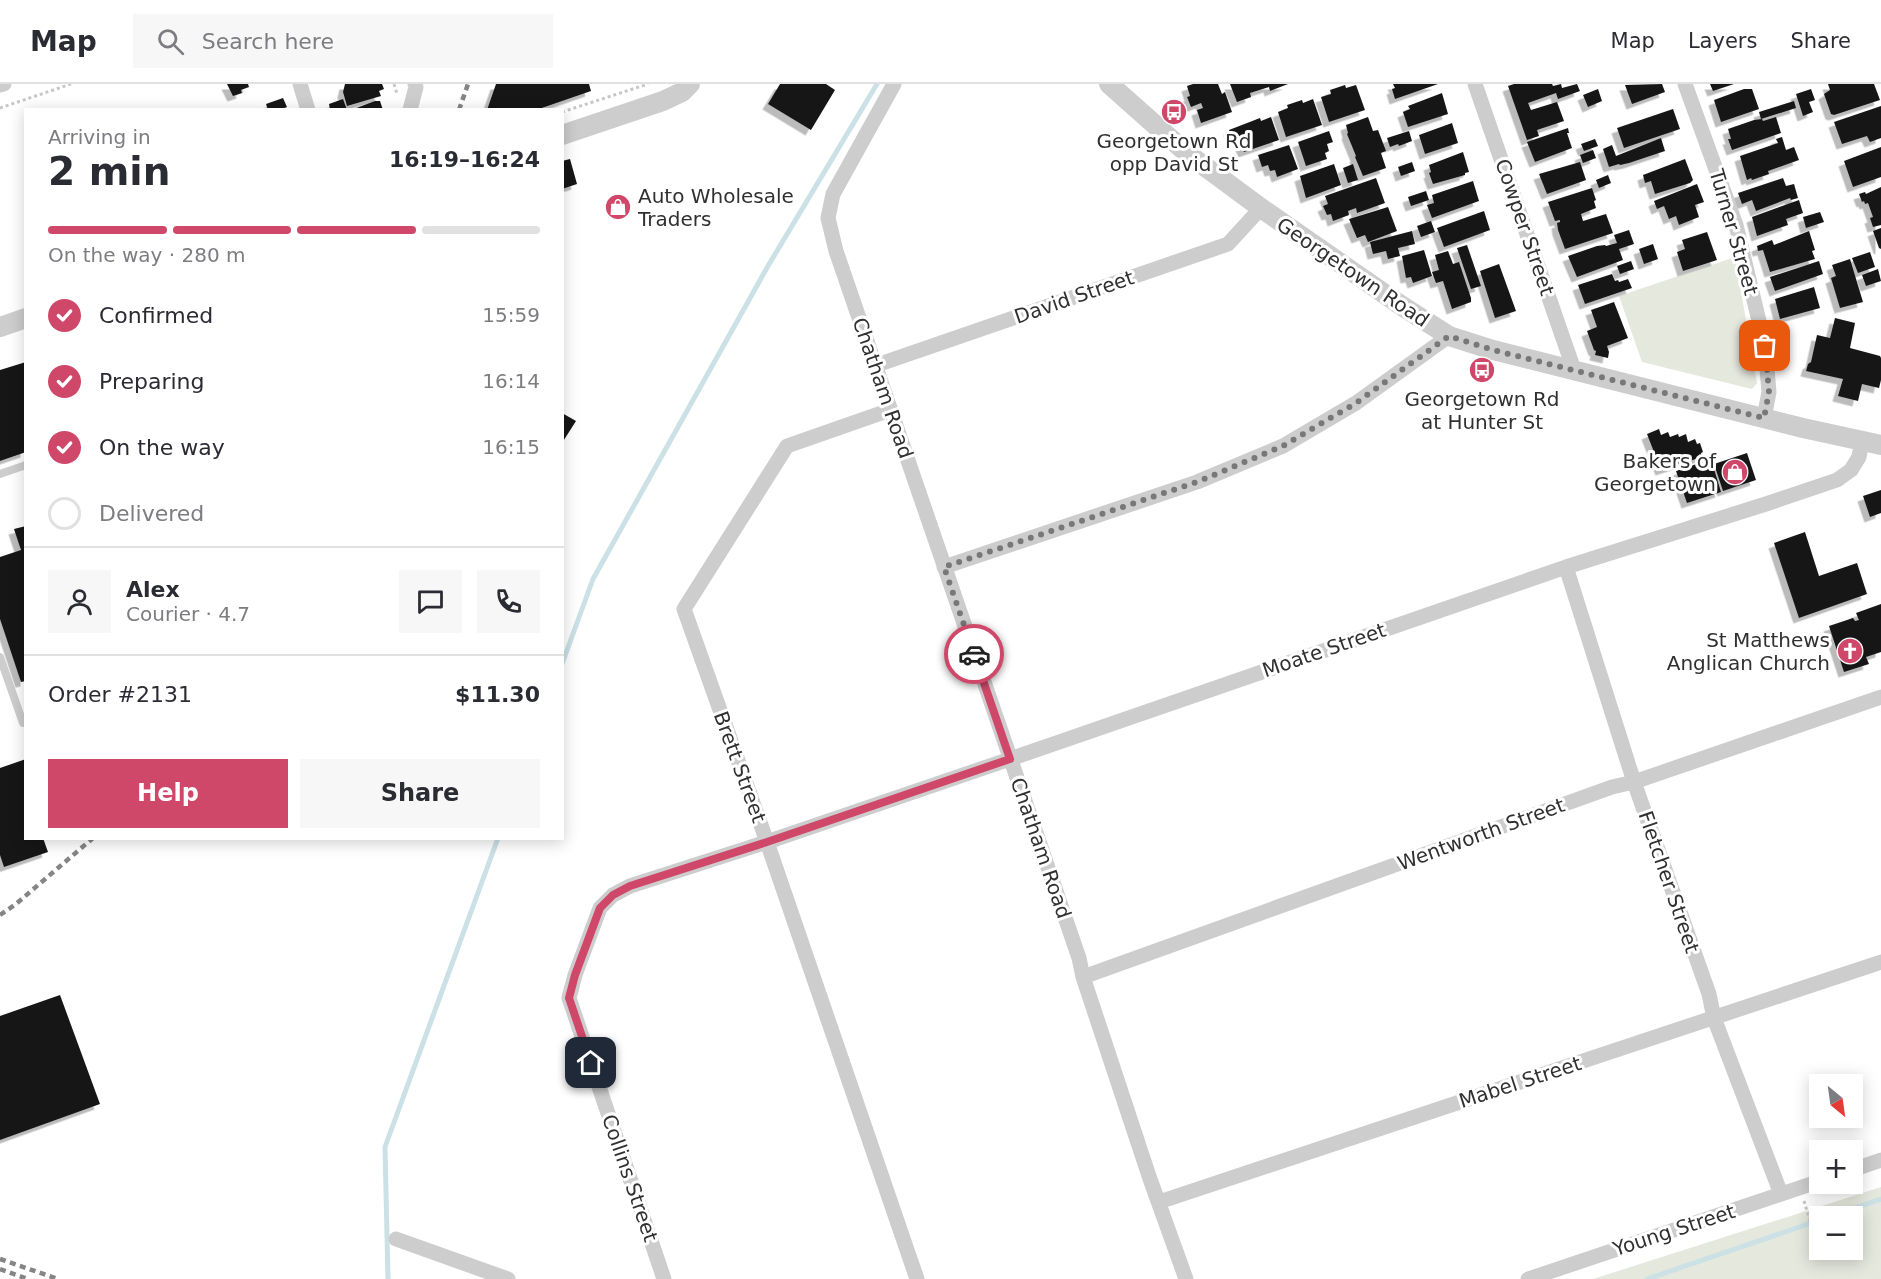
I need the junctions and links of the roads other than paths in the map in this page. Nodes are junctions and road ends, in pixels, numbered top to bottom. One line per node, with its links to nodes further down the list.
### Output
1 (300, 84): 8 (street)
2 (415, 84): 9 (street)
3 (690, 84): 10 (street)
4 (894, 84): 15 (street, Chatham Road)
5 (1109, 84): 11 (street, Georgetown Road)
6 (1475, 84): 16 (street, Cowper Street)
7 (1685, 84): 18 (street, Turner Street)
8 (307, 108)
9 (411, 108)
10 (564, 134)
11 (1261, 208): 14 (street, Georgetown Road); 15 (street, David Street)
12 (24, 319): 13 (street)
13 (0, 327)
14 (1449, 336): 16 (street, Georgetown Road); 22 (street)
15 (874, 366): 17 (street, Chatham Road)
16 (1574, 369): 18 (street, Georgetown Road)
17 (890, 410): 22 (street, Chatham Road); 29 (street, Brett Street)
18 (1764, 418): 19 (street, Georgetown Road)
19 (1872, 443): 23 (street, Moate Street)
20 (24, 466): 21 (lane)
21 (0, 474)
22 (944, 567): 27 (street, Chatham Road)
23 (1566, 567): 27 (street, Moate Street); 28 (street, Fletcher Street)
24 (0, 657): 26 (lane)
25 (1881, 696): 28 (street, Wentworth Street)
26 (24, 723)
27 (1010, 759): 29 (street, Moate Street); 31 (street, Chatham Road)
28 (1634, 782): 31 (street, Wentworth Street); 32 (street, Fletcher Street)
29 (767, 842): 40 (street, Collins Street); 41 (street, Brett Street)
30 (1881, 962): 32 (street, Mabel Street)
31 (1083, 977): 37 (street, Chatham Road)
32 (1714, 1018): 36 (street, Fletcher Street); 37 (street, Mabel Street)
33 (1881, 1160): 34 (street)
34 (1863, 1166)
35 (1809, 1185): 36 (street, Young Street)
36 (1781, 1194): 43 (street, Young Street)
37 (1159, 1202): 42 (street, Chatham Road)
38 (396, 1239): 39 (street)
39 (508, 1279)
40 (664, 1279)
41 (917, 1279)
42 (1186, 1279)
43 (1528, 1279)

